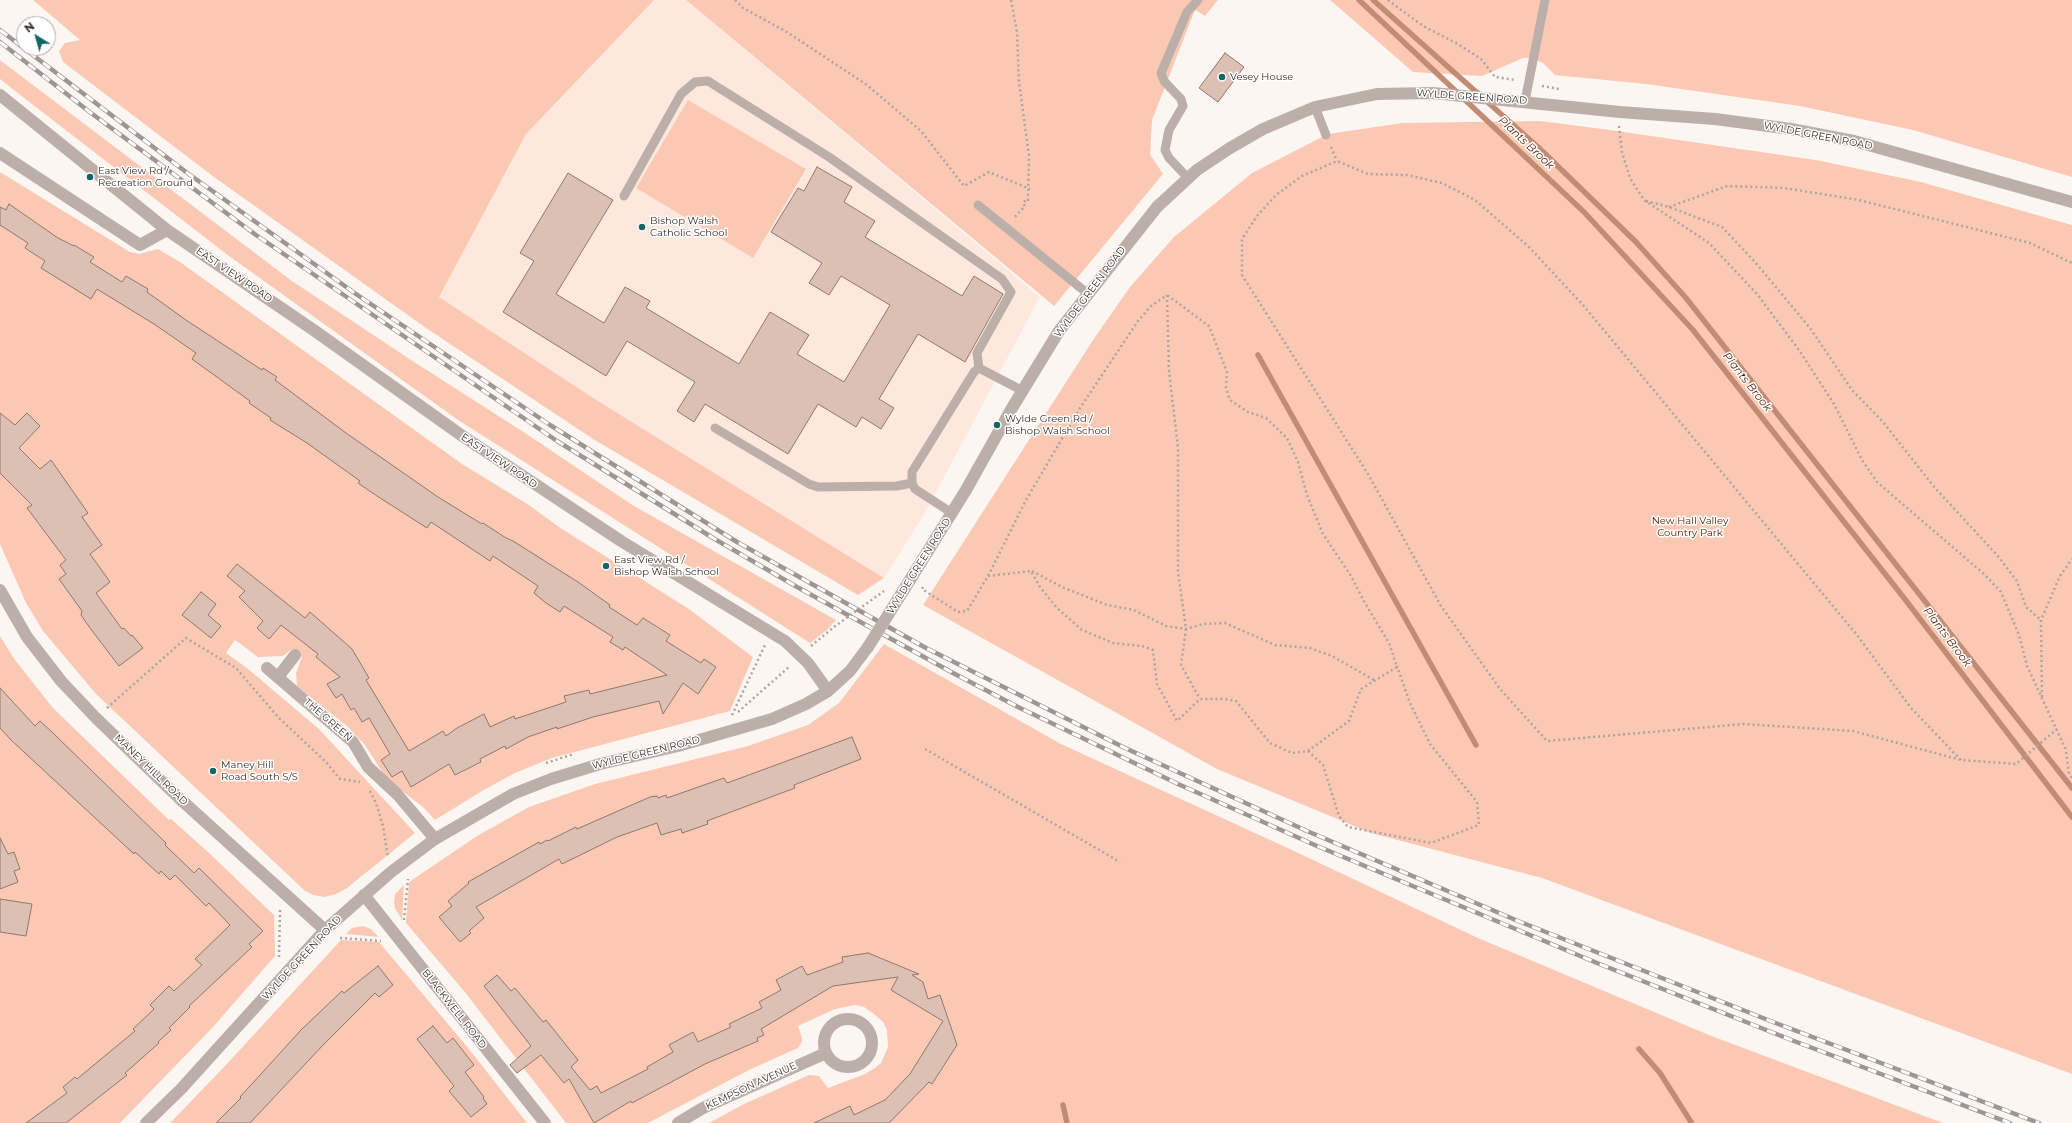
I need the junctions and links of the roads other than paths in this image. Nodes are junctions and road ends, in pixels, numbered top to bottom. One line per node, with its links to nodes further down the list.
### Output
1 (1198, 0): 8 (lane)
2 (1545, 0): 4 (lane)
3 (0, 95): 12 (street, EAST VIEW ROAD)
4 (1525, 101): 5 (street, WYLDE GREEN ROAD); 10 (street, WYLDE GREEN ROAD)
5 (1315, 107): 6 (lane); 8 (street, WYLDE GREEN ROAD)
6 (1326, 135)
7 (0, 153): 12 (street)
8 (1188, 178): 13 (street, WYLDE GREEN ROAD)
9 (624, 196): 14 (lane)
10 (2072, 202)
11 (978, 205): 13 (lane)
12 (167, 230): 23 (street, EAST VIEW ROAD)
13 (1087, 293): 15 (street, WYLDE GREEN ROAD)
14 (979, 368): 15 (lane); 17 (lane)
15 (1023, 391): 18 (street, WYLDE GREEN ROAD)
16 (715, 428): 17 (lane)
17 (912, 483): 18 (lane)
18 (952, 513): 23 (street, WYLDE GREEN ROAD, bridge)
19 (0, 590): 26 (street, MANEY HILL ROAD)
20 (295, 655): 22 (street)
21 (267, 668): 22 (street, THE GREEN)
22 (278, 677): 24 (street, THE GREEN)
23 (828, 691): 24 (street, WYLDE GREEN ROAD)
24 (435, 839): 25 (street, WYLDE GREEN ROAD)
25 (364, 895): 26 (street, WYLDE GREEN ROAD); 29 (street, BLACKWELL ROAD)
26 (325, 930): 28 (street, WYLDE GREEN ROAD)
27 (826, 1053): 30 (street, KEMPSON AVENUE)
28 (146, 1123)
29 (545, 1123)
30 (678, 1123)

